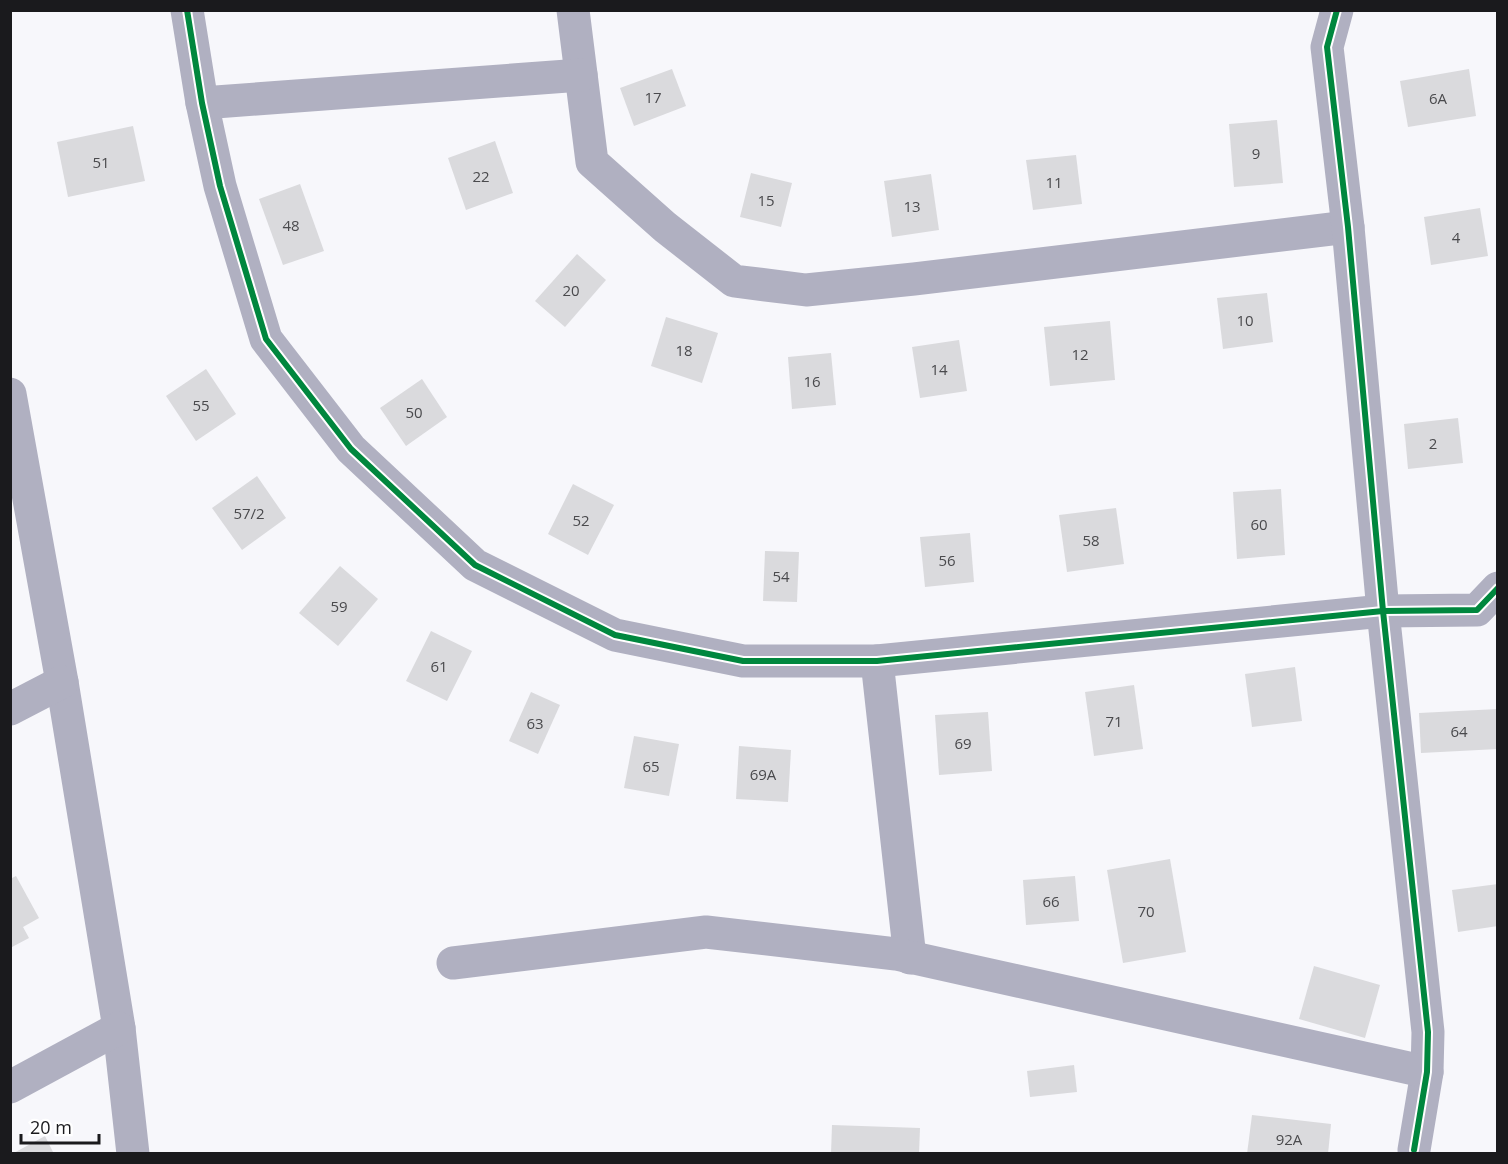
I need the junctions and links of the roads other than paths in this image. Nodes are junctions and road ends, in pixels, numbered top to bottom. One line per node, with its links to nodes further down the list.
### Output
1 (187, 10): 5 (street)
2 (573, 10): 4 (street)
3 (1337, 10): 6 (street)
4 (581, 75): 5 (street); 6 (street)
5 (202, 103): 10 (street)
6 (1348, 227): 9 (street)
7 (10, 394): 11 (street)
8 (1497, 588): 9 (street)
9 (1383, 611): 10 (street); 16 (street)
10 (877, 661): 13 (street)
11 (62, 682): 12 (street); 15 (street)
12 (10, 710)
13 (910, 958): 14 (street); 16 (street)
14 (453, 963)
15 (119, 1028): 17 (street); 19 (street)
16 (1426, 1072): 18 (street)
17 (10, 1087)
18 (1414, 1150)
19 (133, 1154)

